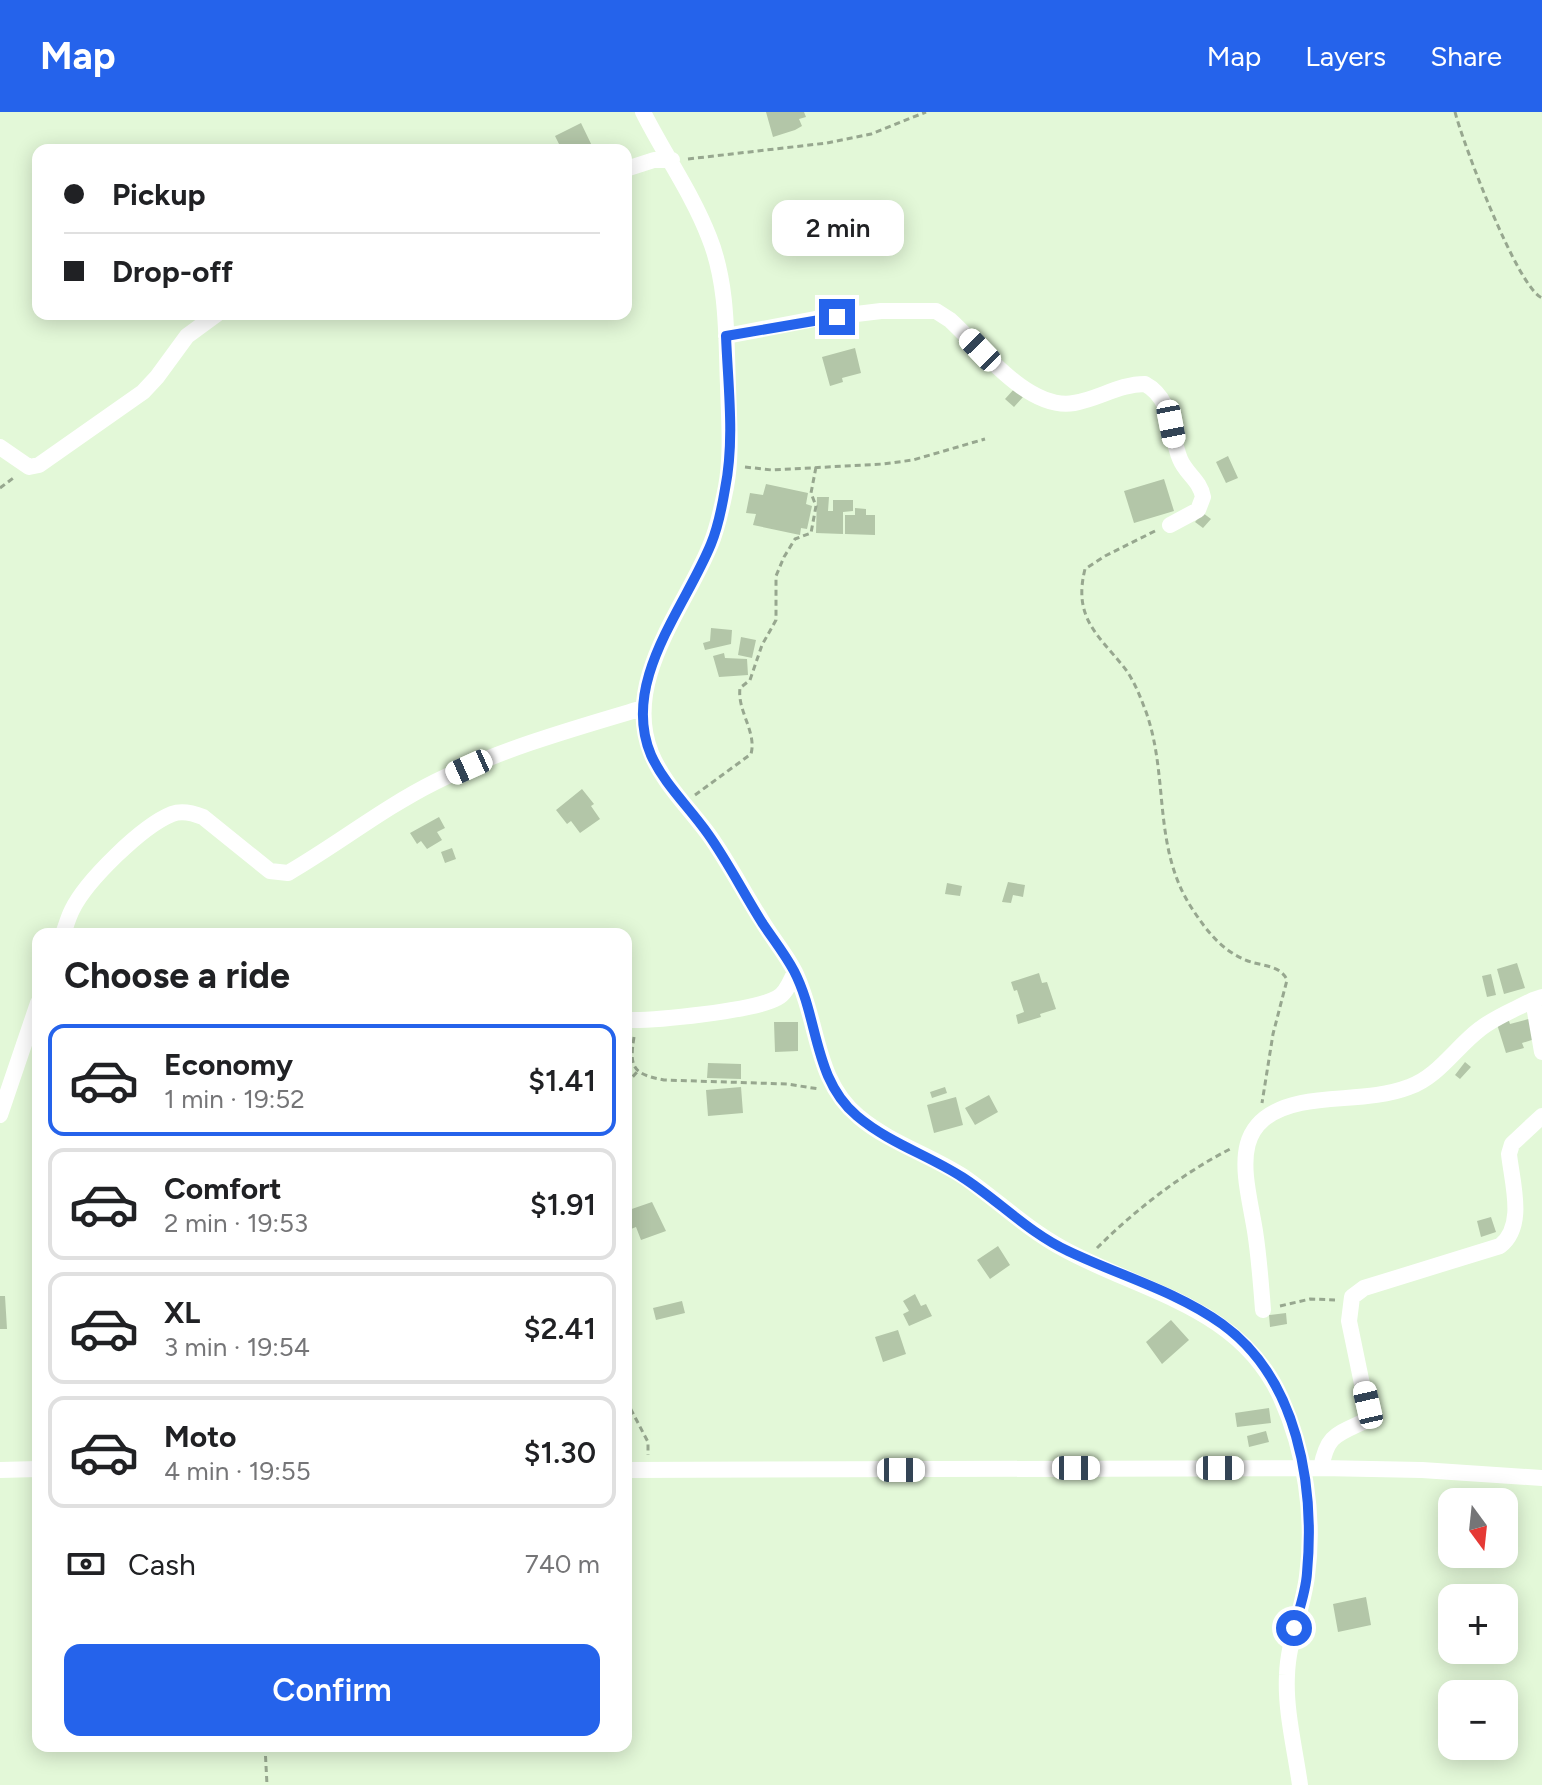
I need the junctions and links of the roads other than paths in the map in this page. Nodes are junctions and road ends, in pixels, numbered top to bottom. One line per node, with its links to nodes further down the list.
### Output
1 (643, 112): 2 (street)
2 (672, 160): 3 (street); 5 (street)
3 (632, 167)
4 (209, 320): 6 (street)
5 (726, 336): 7 (street); 8 (street)
6 (0, 447)
7 (1170, 525)
8 (643, 708): 9 (street); 10 (street)
9 (65, 928)
10 (795, 972): 12 (street); 18 (street)
11 (1538, 999): 14 (street); 17 (street)
12 (632, 1020)
13 (32, 1021): 15 (street)
14 (1542, 1052)
15 (0, 1115)
16 (1542, 1116): 18 (street)
17 (1263, 1310)
18 (1313, 1468): 21 (street); 22 (street); 23 (street)
19 (32, 1469): 20 (street)
20 (0, 1470)
21 (632, 1470)
22 (1542, 1478)
23 (1300, 1785)

